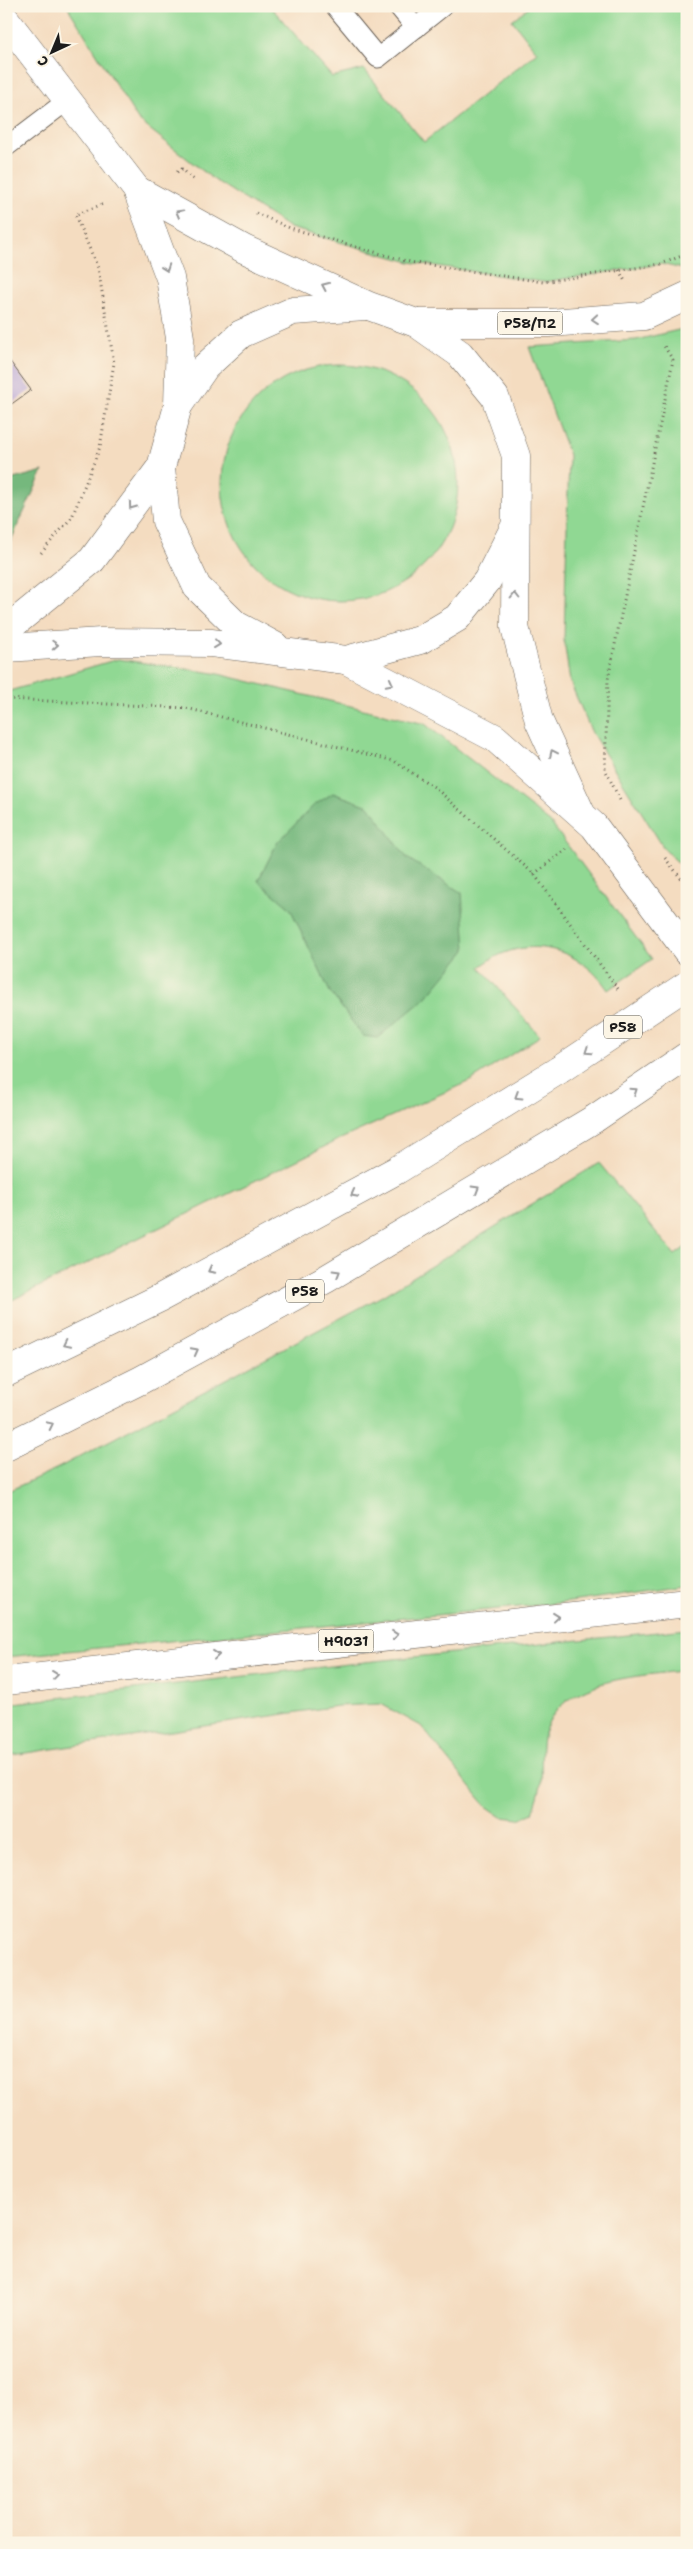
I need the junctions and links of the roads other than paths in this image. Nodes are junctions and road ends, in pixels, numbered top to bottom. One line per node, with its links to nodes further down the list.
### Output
1 (335, 6): 5 (lane)
2 (398, 6): 5 (lane)
3 (443, 6): 5 (lane)
4 (6, 20): 6 (main road)
5 (416, 28)
6 (68, 100): 7 (lane); 8 (main road)
7 (6, 147)
8 (137, 190): 10 (main road, one-way to 8); 12 (main road, one-way to 12)
9 (687, 296): 11 (main road, Р58/П2, one-way to 11)
10 (369, 306): 11 (main road, Р58/П2); 12 (main road, Р58/П2)
11 (416, 323): 14 (main road, Р58/П2)
12 (178, 406): 13 (main road, Р58/П2)
13 (161, 467): 15 (main road, Р58/П2, one-way to 15); 17 (main road, Р58/П2)
14 (515, 527): 18 (main road, Р58/П2); 19 (main road, one-way to 14)
15 (6, 630)
16 (6, 648): 17 (main road, Р58/П2, one-way to 17)
17 (289, 654): 18 (main road, Р58/П2)
18 (346, 660): 19 (main road, one-way to 19)
19 (588, 819): 20 (main road)
20 (687, 951)
21 (687, 985): 23 (main road, Р58, one-way to 23, bridge)
22 (687, 1056): 24 (main road, Р58, one-way to 22, bridge)
23 (6, 1373)
24 (6, 1446)
25 (687, 1603): 26 (main road, Н9031, one-way to 25)
26 (6, 1681)

